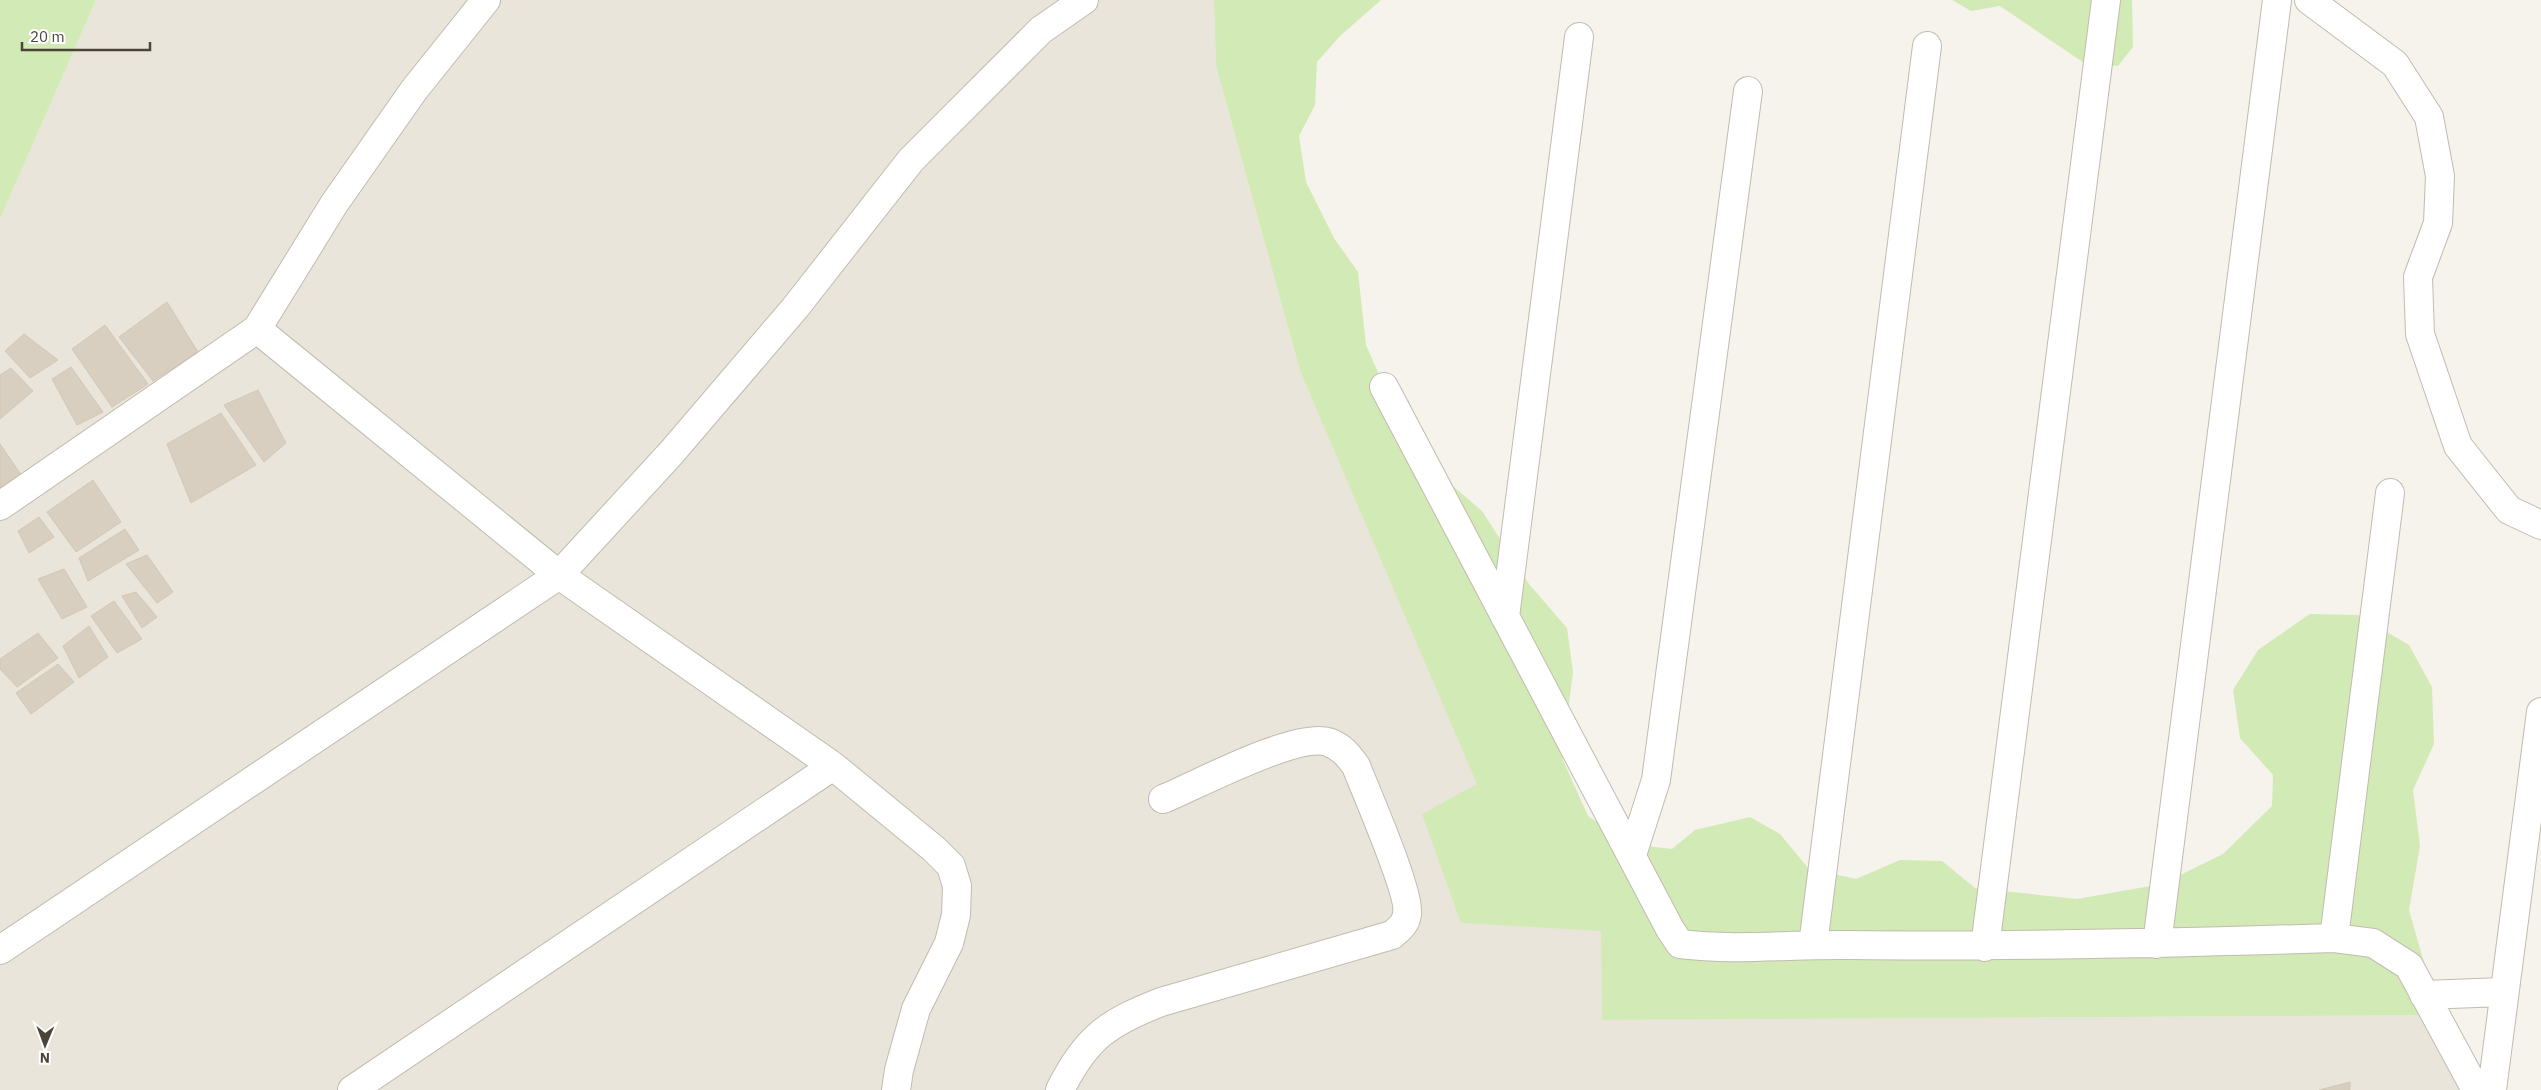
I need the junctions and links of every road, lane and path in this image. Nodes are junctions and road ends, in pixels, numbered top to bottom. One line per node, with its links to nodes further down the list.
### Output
1 (486, 0): 9 (street)
2 (1084, 0): 14 (street)
3 (2106, 0): 23 (street)
4 (2277, 0): 21 (street)
5 (2309, 0): 13 (street)
6 (1579, 37): 15 (street)
7 (1927, 46): 22 (street)
8 (1748, 91): 19 (street)
9 (257, 329): 12 (street); 14 (street)
10 (1384, 387): 15 (street)
11 (2390, 493): 20 (street)
12 (0, 506)
13 (2541, 525)
14 (559, 575): 17 (street); 24 (street)
15 (1505, 617): 19 (street)
16 (2541, 712): 25 (street)
17 (833, 766): 27 (street); 28 (street)
18 (1163, 799): 29 (street)
19 (1632, 855): 22 (street)
20 (2334, 938): 21 (street); 26 (street)
21 (2157, 944): 23 (street)
22 (1813, 945): 23 (street)
23 (1985, 947)
24 (0, 950)
25 (2503, 992): 26 (street); 31 (street)
26 (2424, 995): 30 (street)
27 (352, 1090)
28 (896, 1090)
29 (1060, 1090)
30 (2476, 1090)
31 (2492, 1090)

